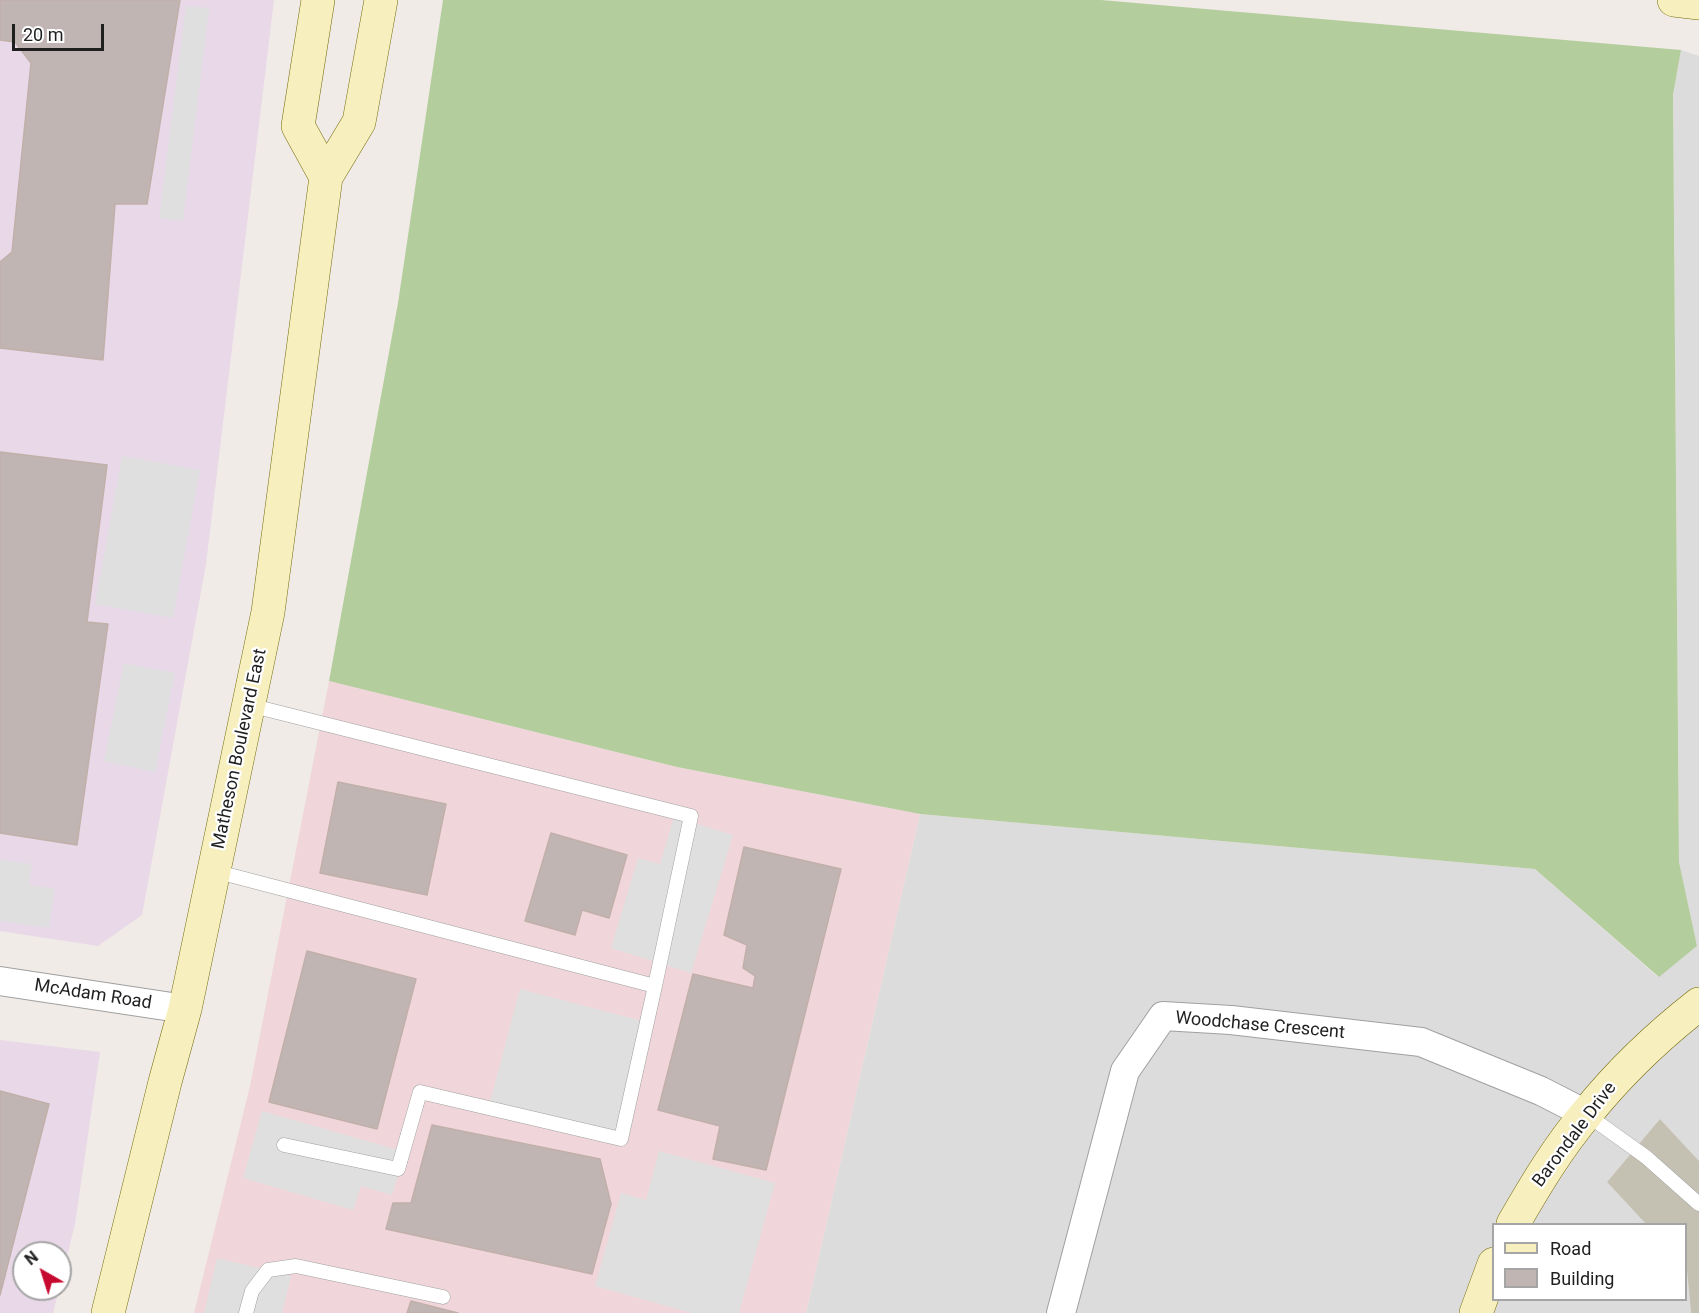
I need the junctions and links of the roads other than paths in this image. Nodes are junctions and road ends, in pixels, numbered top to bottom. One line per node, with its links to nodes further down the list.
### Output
1 (318, 0): 5 (street)
2 (381, 0): 5 (street, Matheson Boulevard East)
3 (1674, 0): 4 (street)
4 (1699, 3)
5 (326, 177): 6 (street, Matheson Boulevard East)
6 (249, 705): 7 (street, Matheson Boulevard East); 9 (lane)
7 (214, 871): 9 (lane); 11 (street, Matheson Boulevard East)
8 (0, 981): 11 (street, McAdam Road)
9 (655, 986): 13 (lane)
10 (1699, 1004): 12 (street, Barondale Drive)
11 (185, 1009): 18 (street, Matheson Boulevard East)
12 (1586, 1114): 14 (lane); 15 (street, Barondale Drive); 20 (street, Woodchase Crescent)
13 (284, 1145)
14 (1699, 1204)
15 (1514, 1223)
16 (1492, 1269): 21 (street)
17 (443, 1297): 19 (lane)
18 (108, 1313)
19 (246, 1313)
20 (1061, 1313)
21 (1476, 1313)

